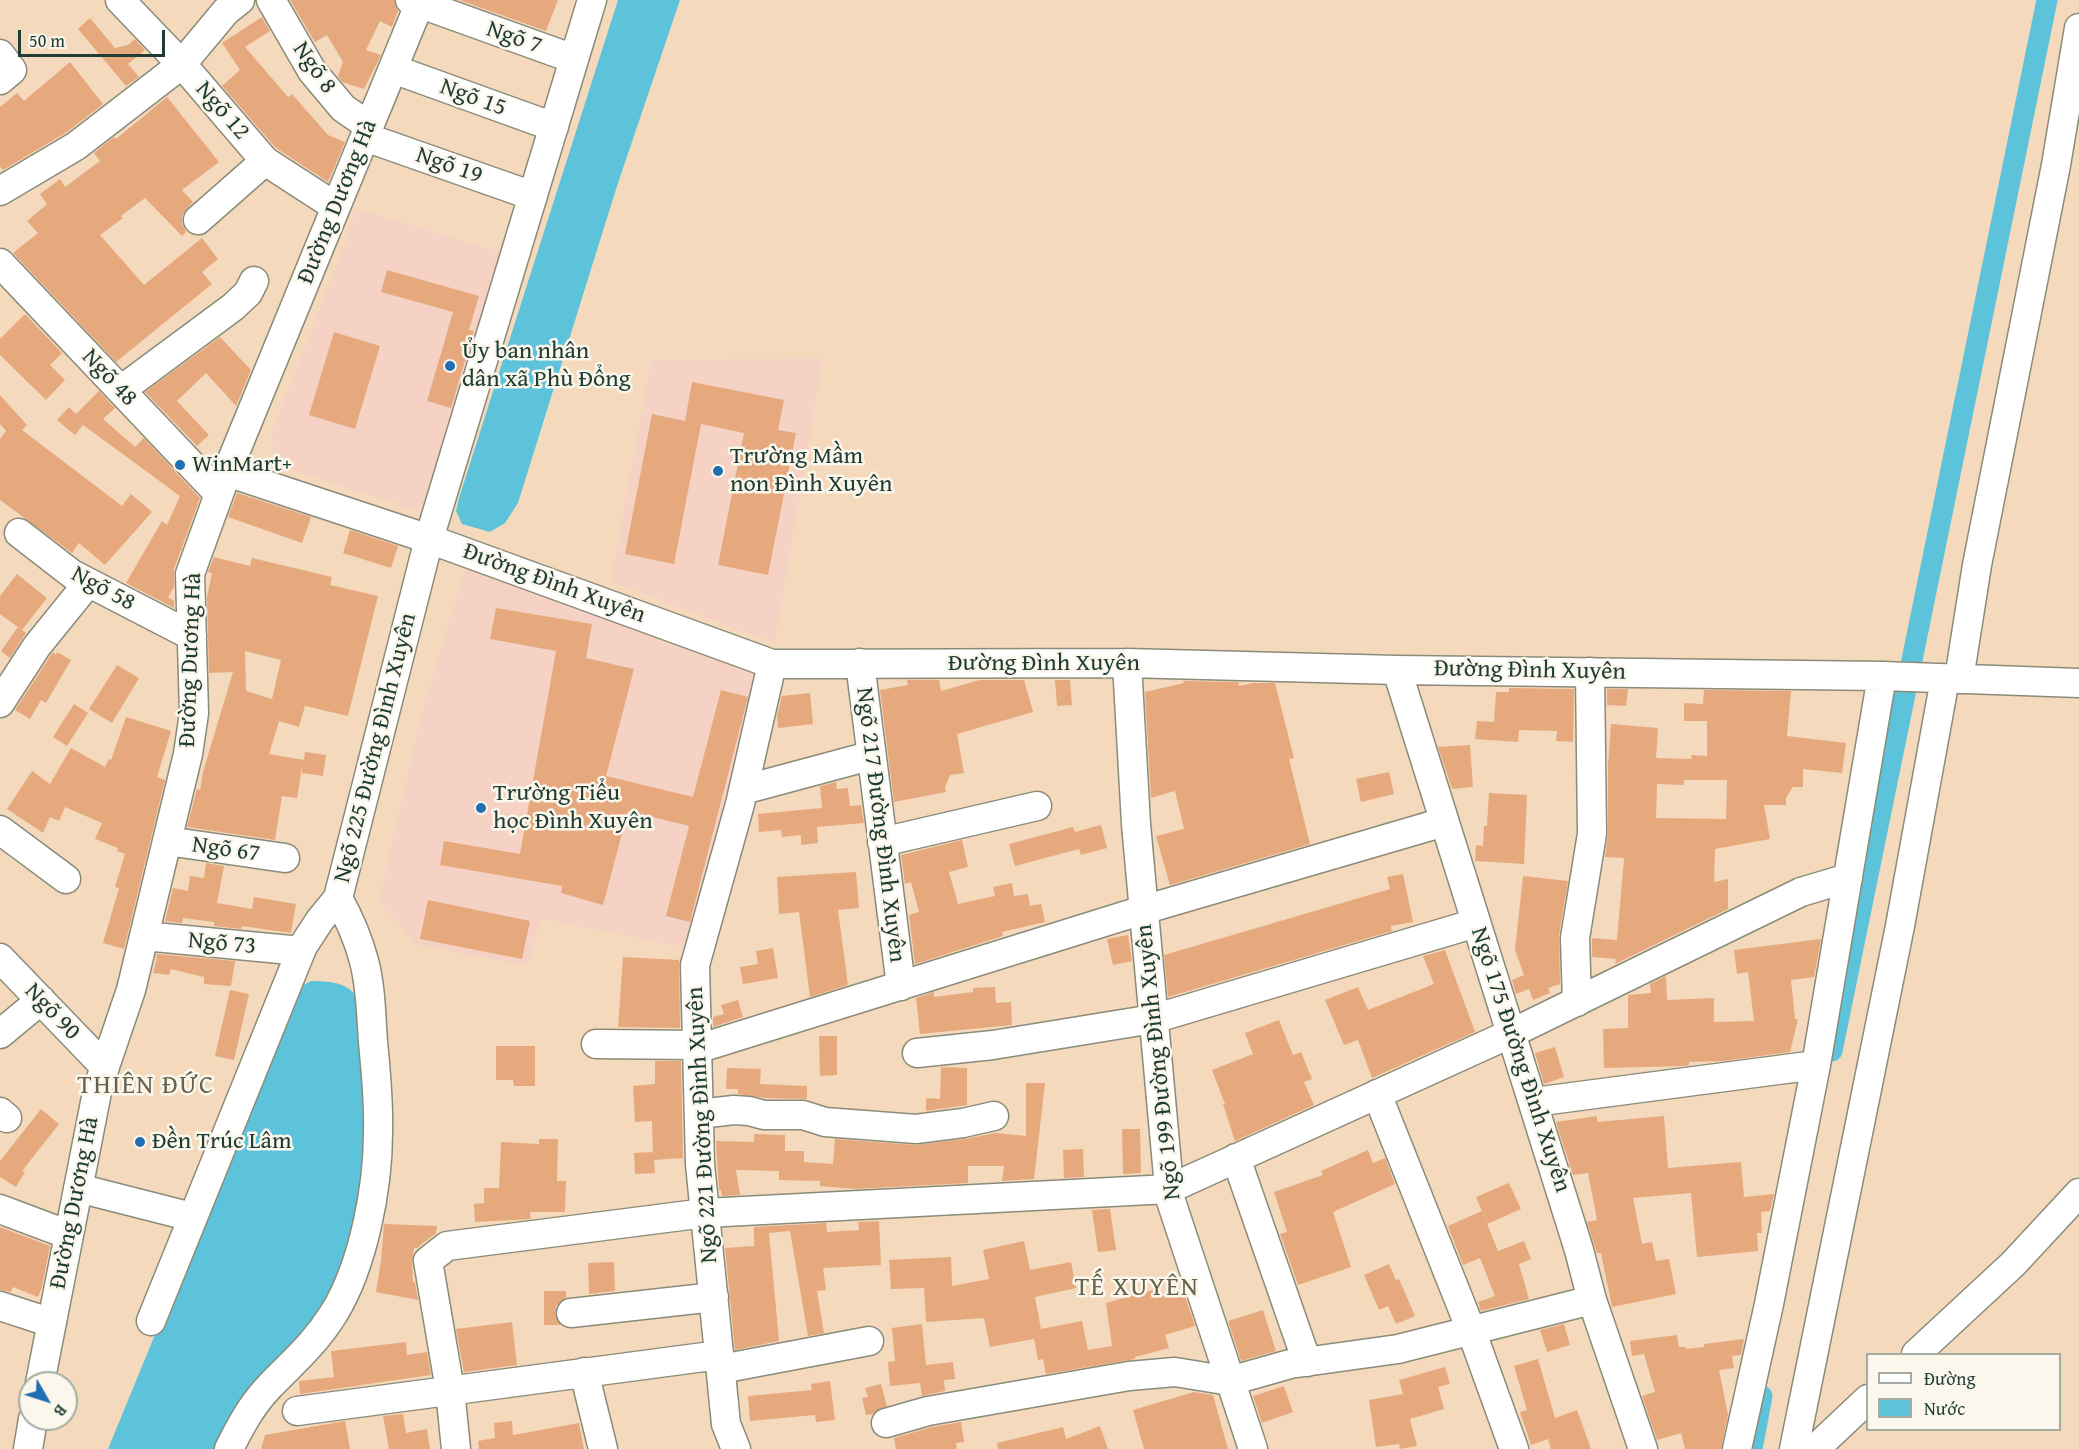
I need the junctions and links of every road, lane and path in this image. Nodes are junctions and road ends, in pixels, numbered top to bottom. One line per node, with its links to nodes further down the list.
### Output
1 (120, 0): 9 (street, Ngõ 12)
2 (240, 0): 9 (street)
3 (271, 0): 13 (street, Ngõ 8)
4 (592, 0): 8 (street, Ngõ 225 Đường Đình Xuyên)
5 (417, 2): 8 (street, Ngõ 7); 10 (street, Đường Dương Hà)
6 (2079, 28): 32 (street)
7 (0, 54): 11 (street)
8 (574, 59): 12 (street, Ngõ 225 Đường Đình Xuyên)
9 (181, 65): 14 (street, Ngõ 12); 15 (street)
10 (393, 69): 12 (street, Ngõ 15); 13 (street, Đường Dương Hà)
11 (0, 80)
12 (554, 127): 16 (street, Ngõ 225 Đường Đình Xuyên)
13 (367, 131): 16 (street, Ngõ 19); 17 (street, Đường Dương Hà)
14 (265, 161): 17 (street, Ngõ 12); 18 (street)
15 (0, 191)
16 (533, 196): 24 (street, Ngõ 225 Đường Đình Xuyên)
17 (336, 207): 22 (street, Đường Dương Hà)
18 (198, 220)
19 (0, 263): 21 (street, Ngõ 48)
20 (254, 281): 21 (street)
21 (121, 390): 22 (street, Ngõ 48)
22 (223, 483): 24 (street, Đường Đình Xuyên); 26 (street, Đường Dương Hà)
23 (19, 533): 25 (street, Ngõ 58)
24 (429, 539): 29 (street, Đường Đình Xuyên); 45 (street, Ngõ 225 Đường Đình Xuyên)
25 (88, 583): 26 (street, Ngõ 58); 34 (street)
26 (192, 636): 40 (street, Đường Dương Hà)
27 (860, 663): 28 (street, Đường Đình Xuyên); 29 (street, Đường Đình Xuyên); 41 (street, Ngõ 217 Đường Đình Xuyên)
28 (1127, 663): 30 (street, Đường Đình Xuyên); 46 (street, Ngõ 199 Đường Đình Xuyên)
29 (772, 664): 36 (street, Ngõ 221 Đường Đình Xuyên)
30 (1397, 670): 31 (street, Đường Đình Xuyên); 38 (street, Ngõ 175 Đường Đình Xuyên)
31 (1590, 672): 32 (street, Đường Đình Xuyên); 53 (street)
32 (1920, 678): 33 (street, Đường Đình Xuyên); 43 (street); 102 (street)
33 (2079, 682)
34 (0, 703)
35 (862, 758): 36 (street)
36 (743, 790): 58 (street, Ngõ 221 Đường Đình Xuyên)
37 (1037, 806): 41 (street)
38 (1444, 822): 46 (street); 47 (street, Ngõ 175 Đường Đình Xuyên)
39 (0, 830): 44 (street)
40 (167, 841): 42 (street, Ngõ 67); 48 (street, Đường Dương Hà)
41 (882, 842): 51 (street, Ngõ 217 Đường Đình Xuyên)
42 (285, 858)
43 (1848, 878): 53 (street); 60 (street)
44 (66, 879)
45 (338, 898): 49 (street); 94 (street, Ngõ 225 Đường Đình Xuyên)
46 (1143, 910): 51 (street); 54 (street, Ngõ 199 Đường Đình Xuyên)
47 (1476, 923): 54 (street); 55 (street, Ngõ 175 Đường Đình Xuyên)
48 (144, 936): 49 (street, Ngõ 73); 61 (street, Đường Dương Hà)
49 (301, 951): 72 (street)
50 (0, 958): 52 (street, Ngõ 90)
51 (901, 986): 58 (street)
52 (41, 1000): 56 (street); 61 (street, Ngõ 90)
53 (1576, 1002): 55 (street)
54 (1153, 1019): 59 (street); 68 (street, Ngõ 199 Đường Đình Xuyên)
55 (1512, 1033): 62 (street); 63 (street, Ngõ 175 Đường Đình Xuyên)
56 (0, 1034)
57 (596, 1044): 58 (street)
58 (697, 1047): 64 (street, Ngõ 221 Đường Đình Xuyên)
59 (917, 1053)
60 (1815, 1065): 63 (street); 101 (street)
61 (105, 1067): 67 (street, Đường Dương Hà)
62 (1377, 1094): 66 (street); 80 (street)
63 (1534, 1102): 75 (street, Ngõ 175 Đường Đình Xuyên)
64 (699, 1114): 65 (street); 71 (street, Ngõ 221 Đường Đình Xuyên)
65 (994, 1116)
66 (1236, 1158): 68 (street); 84 (street)
67 (78, 1188): 72 (street); 73 (street, Đường Dương Hà)
68 (1169, 1189): 71 (street); 87 (street, Ngõ 199 Đường Đình Xuyên)
69 (2079, 1193): 82 (street)
70 (0, 1209): 73 (street)
71 (705, 1213): 74 (street, Ngõ 221 Đường Đình Xuyên); 88 (street)
72 (192, 1217): 78 (street)
73 (69, 1235): 79 (street, Đường Dương Hà)
74 (714, 1297): 77 (street); 83 (street, Ngõ 221 Đường Đình Xuyên)
75 (1592, 1300): 80 (street); 100 (street, Ngõ 175 Đường Đình Xuyên)
76 (0, 1306): 79 (street)
77 (571, 1313)
78 (151, 1321)
79 (52, 1323): 85 (street, Đường Dương Hà)
80 (1471, 1330): 84 (street); 99 (street)
81 (870, 1341): 83 (street)
82 (1917, 1353)
83 (720, 1362): 86 (street); 97 (street, Ngõ 221 Đường Đình Xuyên)
84 (1307, 1362): 87 (street)
85 (42, 1371)
86 (584, 1372): 88 (street); 96 (street)
87 (1230, 1381): 91 (street); 98 (street, Ngõ 199 Đường Đình Xuyên)
88 (450, 1390): 90 (street); 95 (street)
89 (1866, 1402): 103 (street)
90 (297, 1411)
91 (886, 1423)
92 (31, 1431): 93 (street)
93 (28, 1449)
94 (229, 1449)
95 (456, 1449)
96 (603, 1449)
97 (736, 1449)
98 (1253, 1449)
99 (1514, 1449)
100 (1643, 1449)
101 (1737, 1449)
102 (1794, 1449)
103 (1815, 1449)

